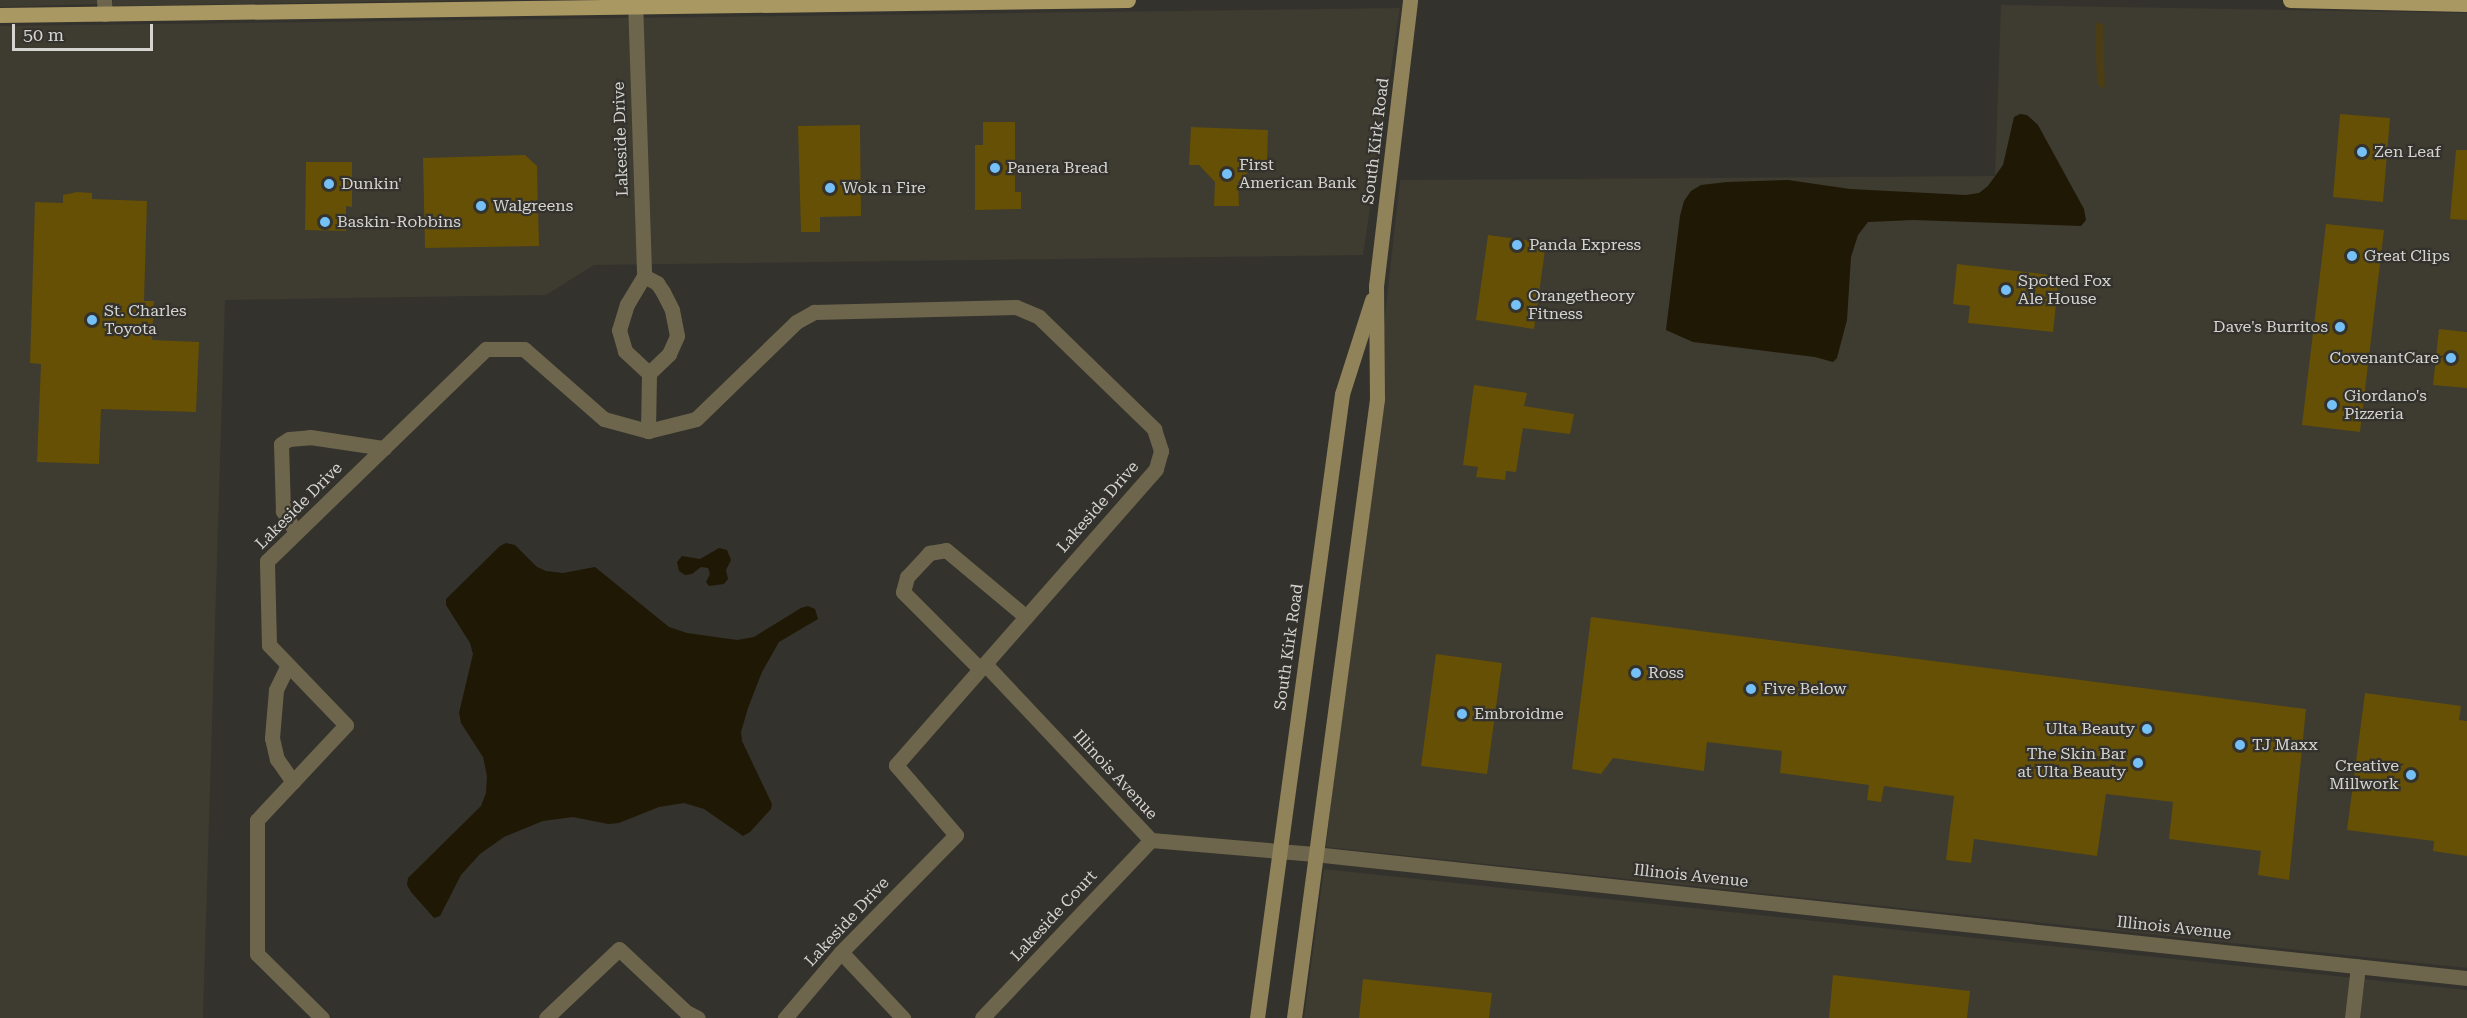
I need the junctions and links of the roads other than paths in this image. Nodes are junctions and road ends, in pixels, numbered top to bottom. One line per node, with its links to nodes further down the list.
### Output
1 (725, 0): 5 (main road)
2 (1128, 0): 5 (main road)
3 (1410, 0): 10 (main road, South Kirk Road)
4 (2290, 0): 6 (main road)
5 (635, 3): 7 (main road); 9 (street, Lakeside Drive)
6 (2467, 4)
7 (105, 7): 8 (main road)
8 (0, 15)
9 (644, 276): 11 (street); 11 (street)
10 (1376, 286): 20 (main road, South Kirk Road); 21 (main road, South Kirk Road)
11 (650, 373): 12 (street)
12 (648, 432): 13 (street, Lakeside Drive); 15 (street, Lakeside Drive)
13 (384, 448): 14 (street, Lakeside Drive); 14 (street)
14 (296, 532): 16 (street, Lakeside Drive)
15 (1026, 617): 17 (street, Lakeside Drive); 17 (street, Illinois Avenue)
16 (288, 665): 18 (street); 18 (street, Lakeside Drive)
17 (982, 667): 19 (street, Illinois Avenue); 22 (street, Lakeside Drive)
18 (293, 782): 25 (street, Lakeside Drive)
19 (1151, 840): 20 (street, Illinois Avenue); 30 (street, Lakeside Court)
20 (1279, 851): 21 (street, Illinois Avenue); 31 (main road, South Kirk Road)
21 (1314, 854): 23 (street, Illinois Avenue); 32 (main road, South Kirk Road)
22 (841, 952): 28 (street, Lakeside Drive); 29 (street)
23 (2358, 966): 24 (street, Illinois Avenue); 33 (street)
24 (2467, 978)
25 (322, 1018)
26 (546, 1018): 27 (street)
27 (698, 1018)
28 (784, 1018)
29 (903, 1018)
30 (982, 1018)
31 (1257, 1018)
32 (1294, 1018)
33 (2352, 1018)

